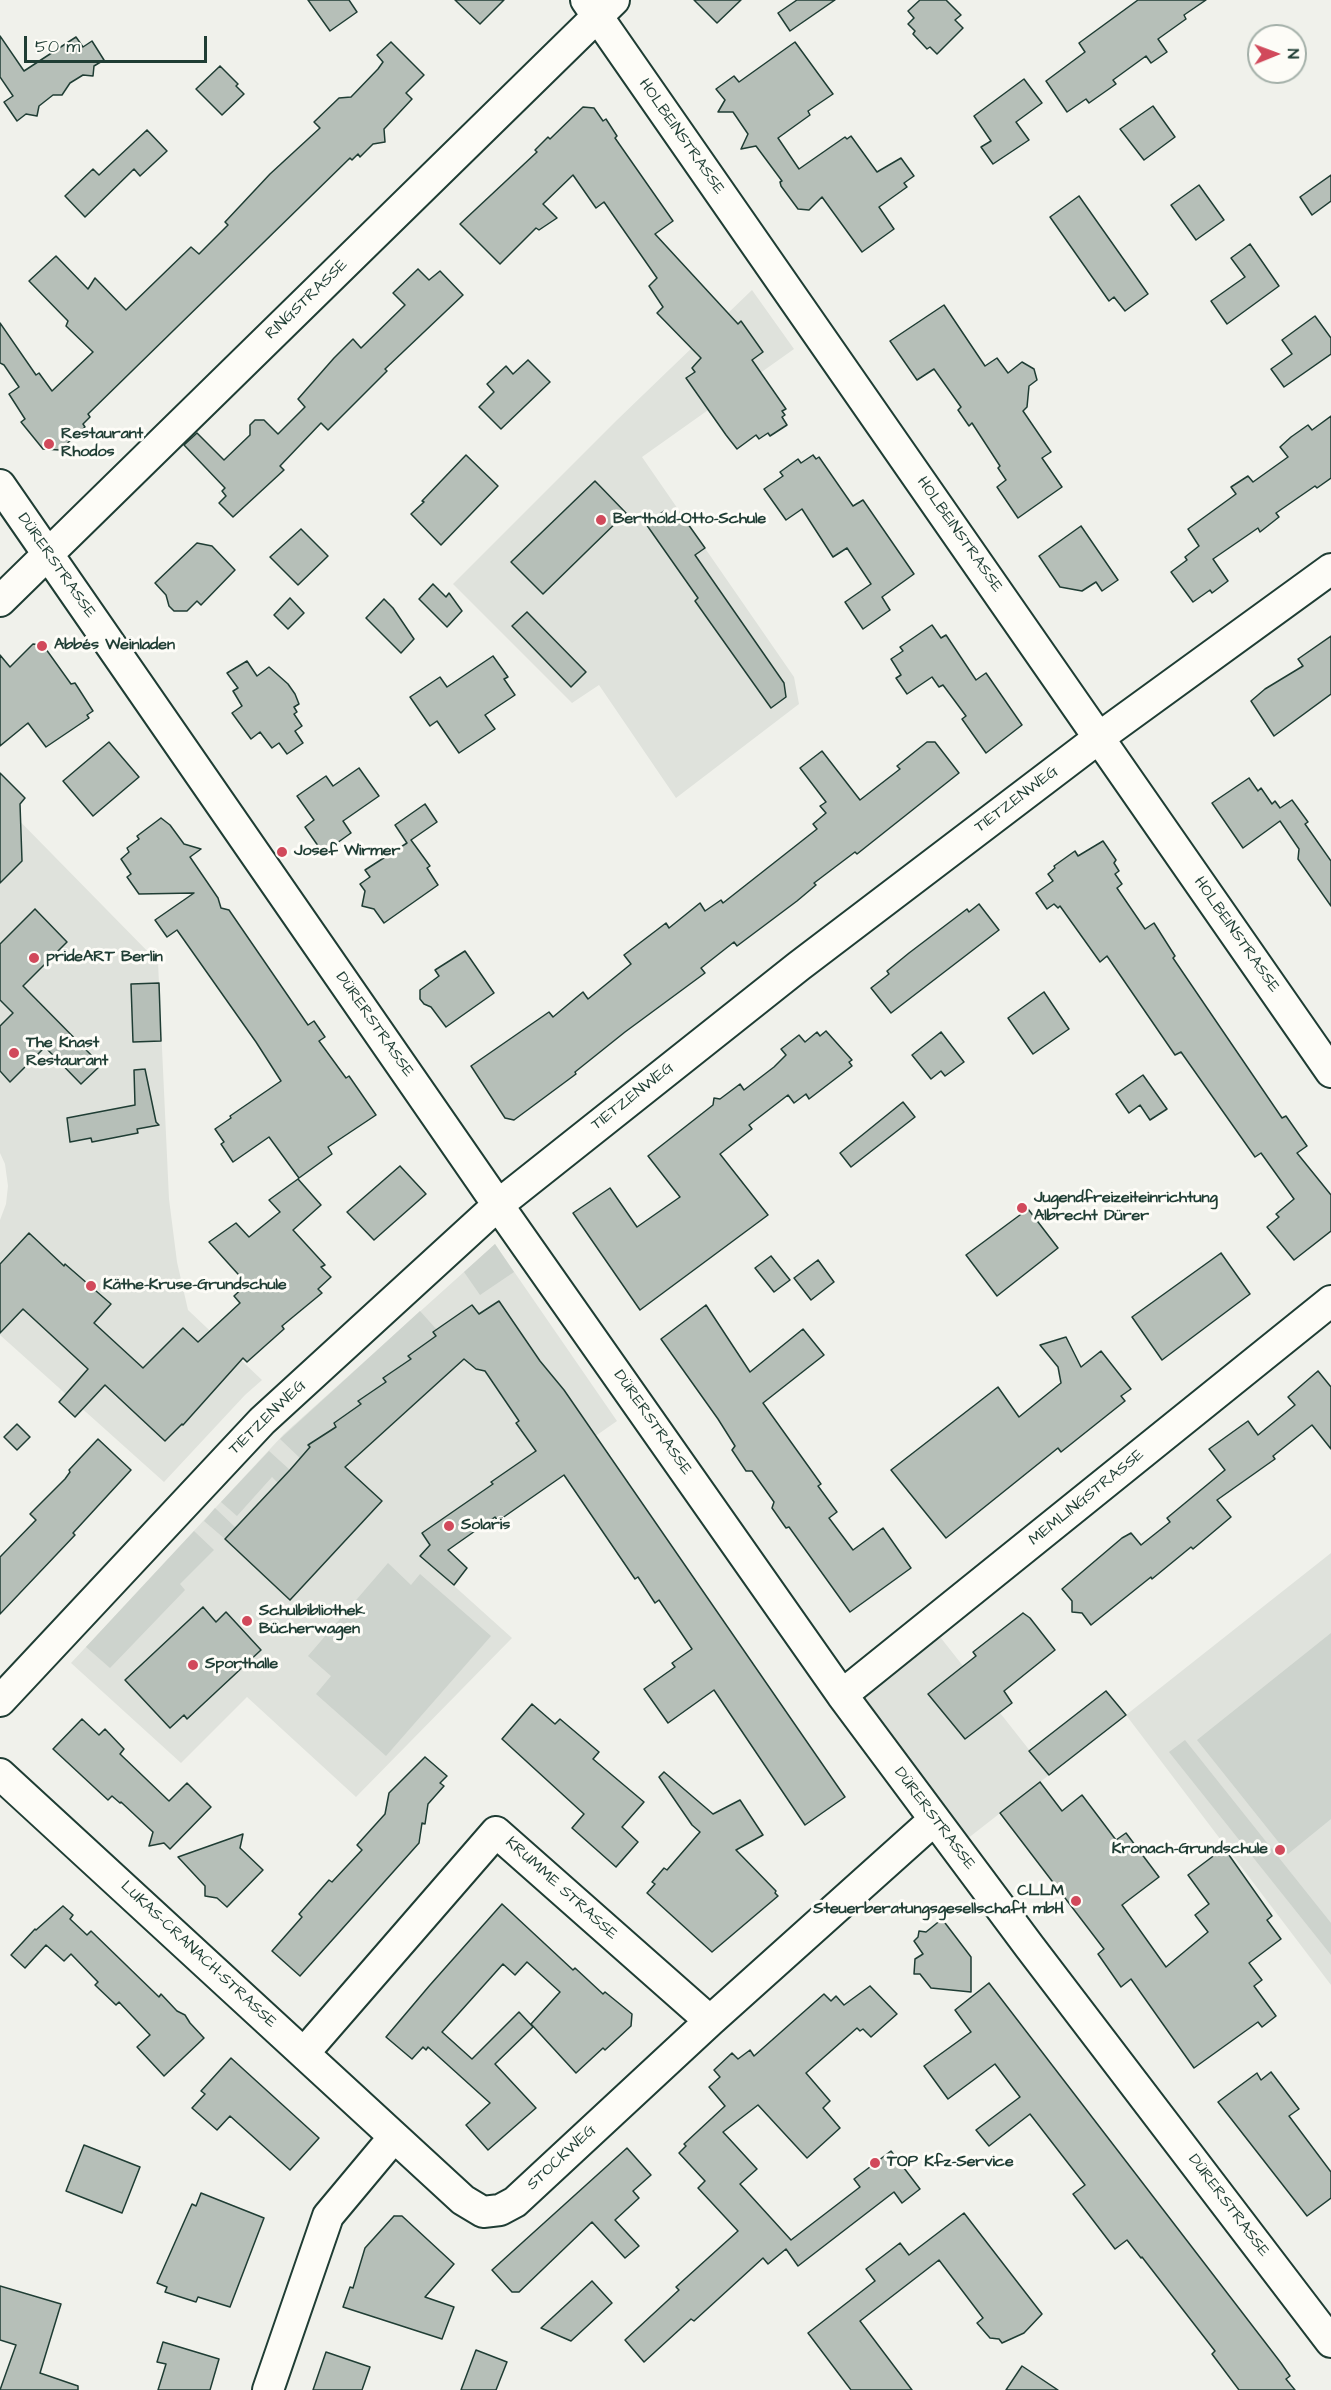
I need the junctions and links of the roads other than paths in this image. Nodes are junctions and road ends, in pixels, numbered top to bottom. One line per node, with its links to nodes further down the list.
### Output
1 (599, 6): 3 (street, RINGSTRASSE); 6 (street, HOLBEINSTRASSE)
2 (0, 485): 3 (street, DÜRERSTRASSE)
3 (48, 555): 5 (street, RINGSTRASSE); 8 (street, DÜRERSTRASSE)
4 (1331, 569): 6 (street, TIETZENWEG)
5 (0, 601)
6 (1100, 737): 7 (street, HOLBEINSTRASSE); 8 (street, TIETZENWEG)
7 (1331, 1072)
8 (498, 1205): 10 (street, DÜRERSTRASSE); 11 (street, TIETZENWEG)
9 (1331, 1301): 10 (street, MEMLINGSTRASSE)
10 (842, 1695): 13 (street, DÜRERSTRASSE)
11 (0, 1701)
12 (0, 1774): 15 (street, LUKAS-CRANACH-STRASSE)
13 (934, 1820): 14 (street, STOCKWEG); 17 (street, DÜRERSTRASSE)
14 (710, 2021): 15 (street, KRUMME STRASSE); 16 (street, STOCKWEG)
15 (304, 2053): 16 (street, LUKAS-CRANACH-STRASSE)
16 (394, 2137): 18 (street)
17 (1331, 2342)
18 (268, 2390)

